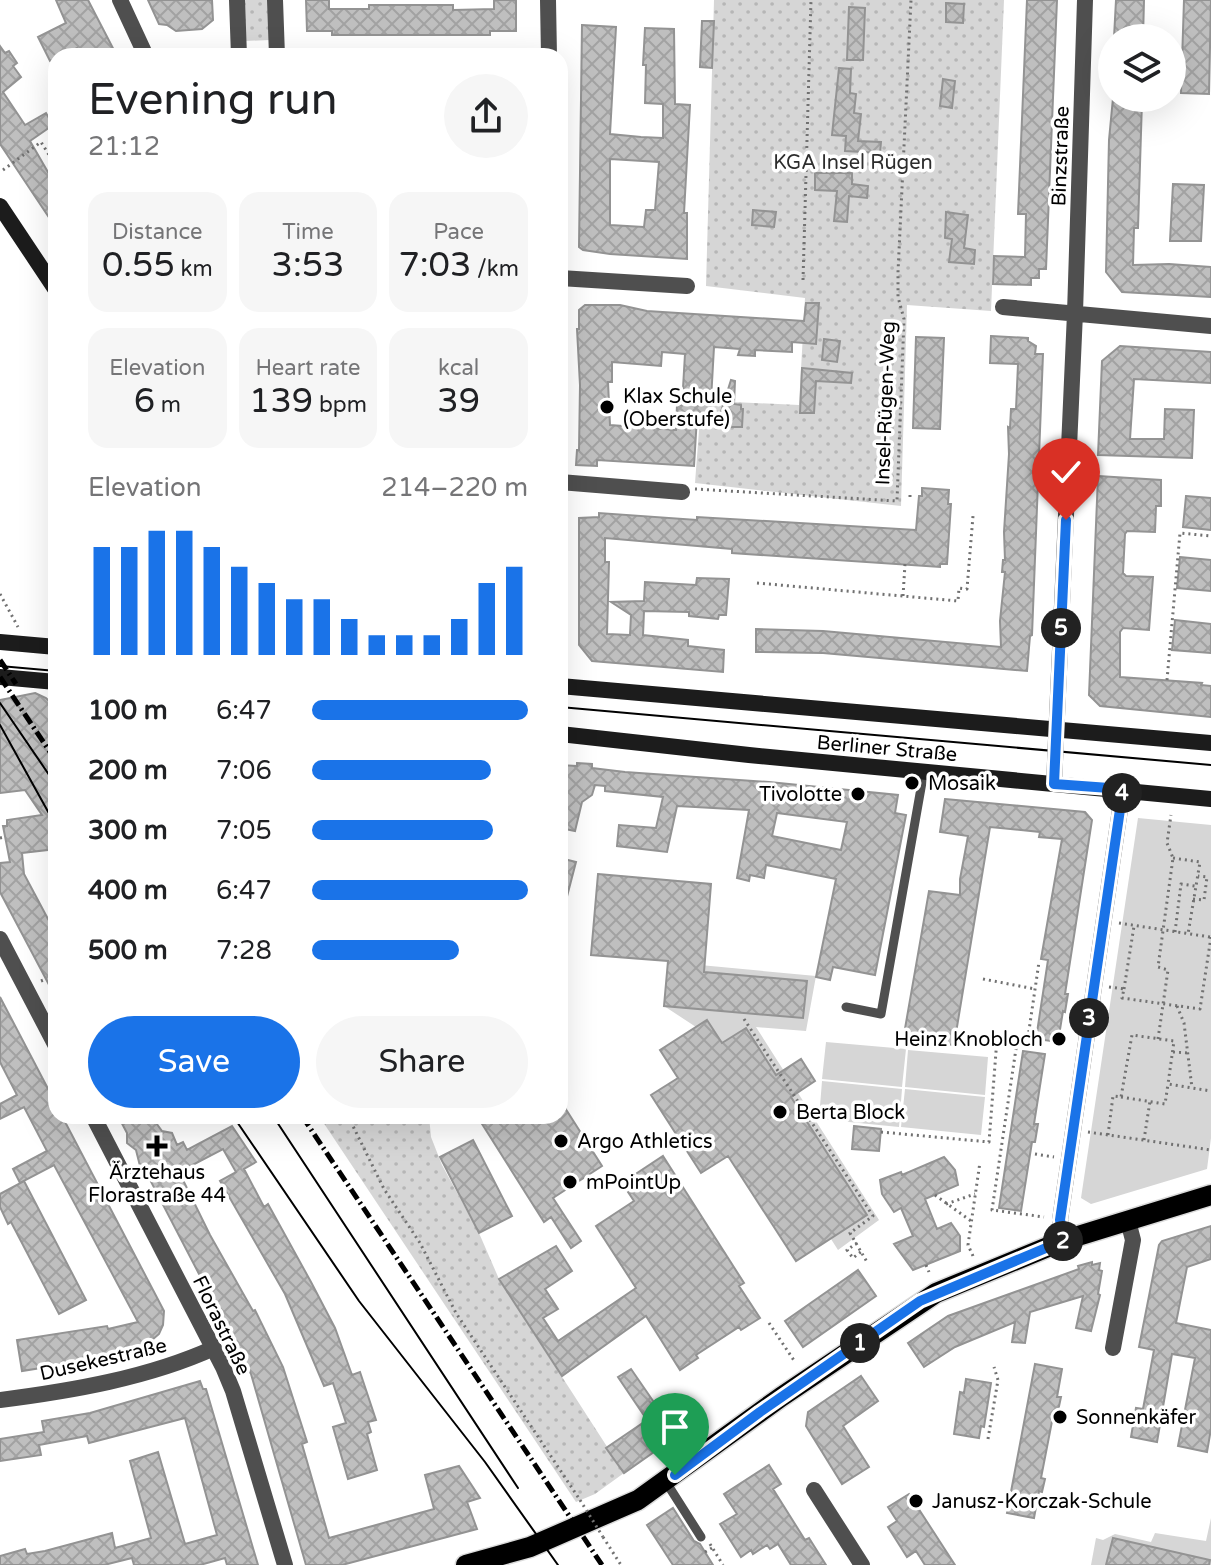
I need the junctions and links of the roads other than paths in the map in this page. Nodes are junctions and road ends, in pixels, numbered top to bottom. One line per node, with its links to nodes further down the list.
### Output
1 (120, 0): 6 (street)
2 (237, 0): 7 (street)
3 (275, 0): 8 (street)
4 (548, 0): 9 (street)
5 (1085, 0): 15 (street, Binzstraße)
6 (142, 48)
7 (239, 48)
8 (277, 48)
9 (549, 48)
10 (0, 206): 11 (main road)
11 (48, 278)
12 (568, 279): 13 (street)
13 (687, 286)
14 (1003, 307): 15 (street)
15 (1075, 313): 16 (street); 24 (street, Binzstraße)
16 (1211, 326)
17 (568, 482): 18 (street)
18 (689, 490)
19 (0, 642): 20 (main road)
20 (48, 646)
21 (0, 677): 22 (main road)
22 (48, 681)
23 (568, 687): 24 (main road, Berliner Straße)
24 (1057, 729): 26 (main road, Berliner Straße); 28 (street, Binzstraße)
25 (568, 735): 27 (main road, Berliner Straße)
26 (1211, 743)
27 (924, 771): 28 (main road, Berliner Straße); 33 (lane)
28 (1054, 784): 29 (main road, Berliner Straße)
29 (1123, 789): 30 (main road, Berliner Straße); 38 (street)
30 (1211, 799)
31 (0, 939): 32 (street)
32 (6, 966): 34 (street)
33 (846, 1007)
34 (48, 1033)
35 (97, 1124): 39 (street, Florastraße)
36 (1211, 1195): 37 (main road)
37 (1128, 1221): 38 (main road); 40 (street)
38 (1065, 1240): 42 (main road)
39 (214, 1348): 41 (street, Dusekestraße); 46 (street, Florastraße)
40 (1113, 1348)
41 (0, 1400)
42 (666, 1482): 44 (lane); 45 (main road)
43 (814, 1490): 48 (street)
44 (701, 1537)
45 (513, 1559): 47 (main road)
46 (285, 1565)
47 (466, 1565)
48 (862, 1565)

